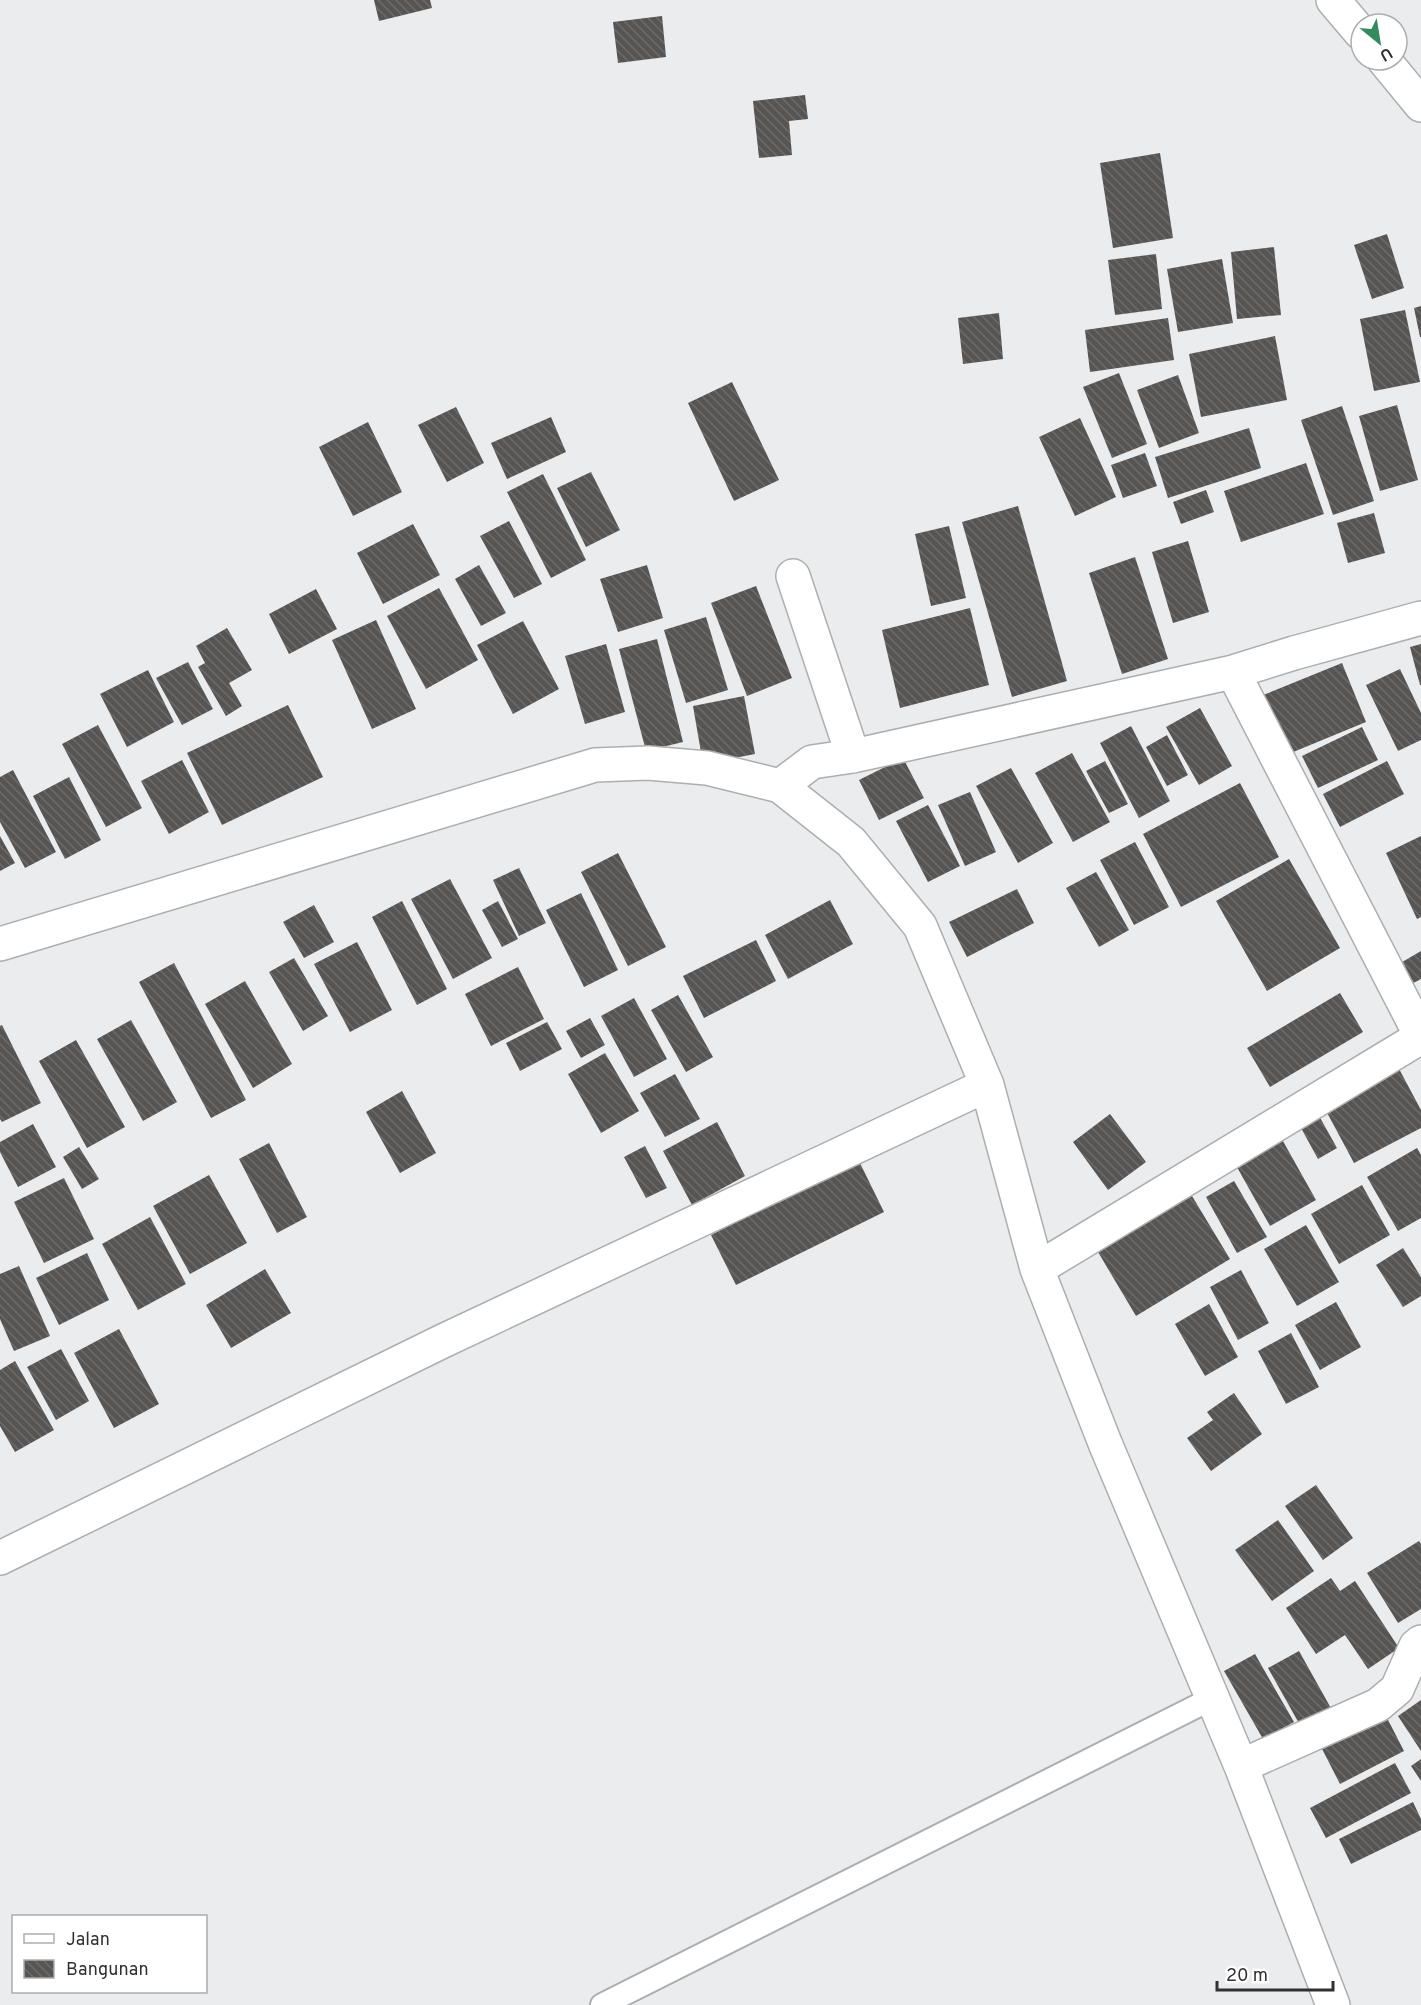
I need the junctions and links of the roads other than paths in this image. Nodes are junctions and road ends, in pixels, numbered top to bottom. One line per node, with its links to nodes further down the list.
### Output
1 (1333, 0): 2 (street)
2 (1349, 19)
3 (1394, 72): 4 (street)
4 (1421, 105)
5 (794, 576): 8 (street)
6 (1421, 618): 7 (street)
7 (1233, 672): 8 (street); 11 (street)
8 (853, 756): 9 (street)
9 (780, 786): 10 (street); 12 (street)
10 (0, 944)
11 (1421, 1036): 13 (street)
12 (963, 1096): 13 (street); 14 (street)
13 (1037, 1269): 16 (street)
14 (0, 1558)
15 (1421, 1642): 17 (street)
16 (1200, 1705): 17 (street); 18 (lane)
17 (1241, 1766): 19 (street)
18 (602, 2005)
19 (1333, 2005)

